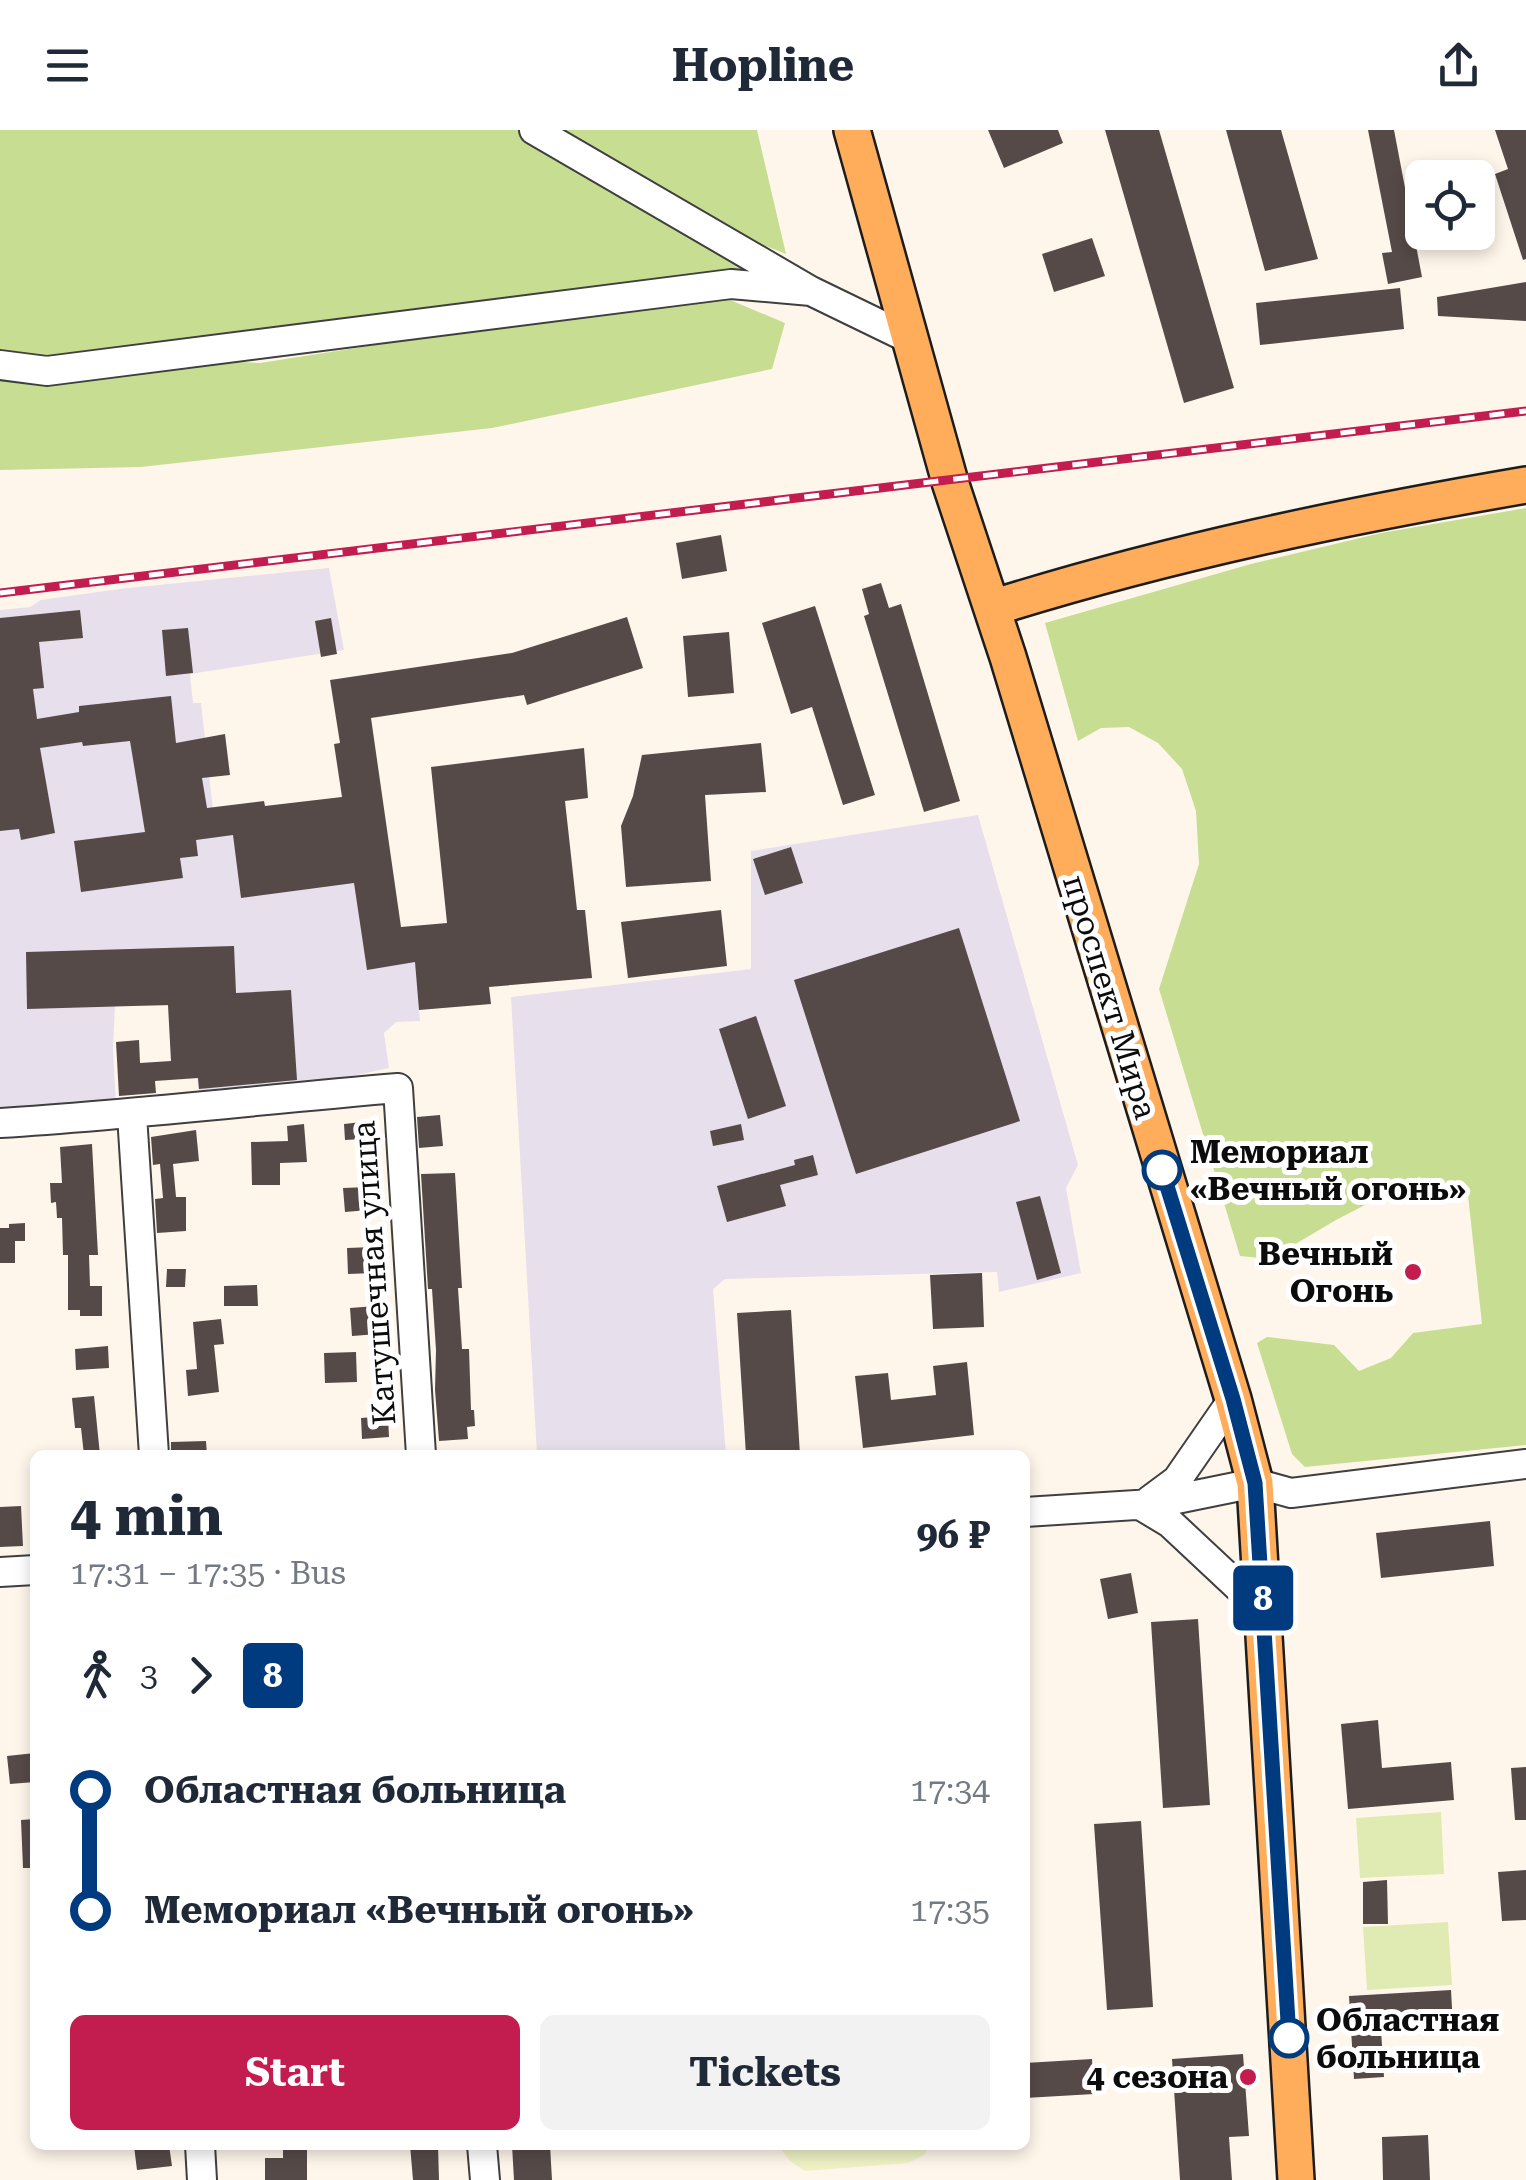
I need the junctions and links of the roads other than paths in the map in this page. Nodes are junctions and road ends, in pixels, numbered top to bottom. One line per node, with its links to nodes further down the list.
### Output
1 (534, 130): 3 (street)
2 (852, 130): 4 (main road, проспект Мира)
3 (812, 291): 4 (street); 5 (street)
4 (912, 340): 7 (main road, проспект Мира)
5 (0, 365)
6 (1526, 485): 7 (main road)
7 (992, 608): 10 (main road, проспект Мира)
8 (132, 1115): 9 (street); 11 (street); 12 (street, Катушечная улица)
9 (0, 1123)
10 (1233, 1399): 14 (main road, проспект Мира); 15 (street)
11 (154, 1450)
12 (421, 1450)
13 (1526, 1464): 14 (street)
14 (1255, 1483): 15 (street); 19 (main road, проспект Мира)
15 (1140, 1504): 16 (street); 19 (street)
16 (1030, 1512)
17 (30, 1570): 18 (street)
18 (0, 1572)
19 (1264, 1611): 24 (main road, проспект Мира)
20 (200, 2150): 22 (street)
21 (483, 2150): 23 (street)
22 (202, 2180)
23 (486, 2180)
24 (1296, 2180)

